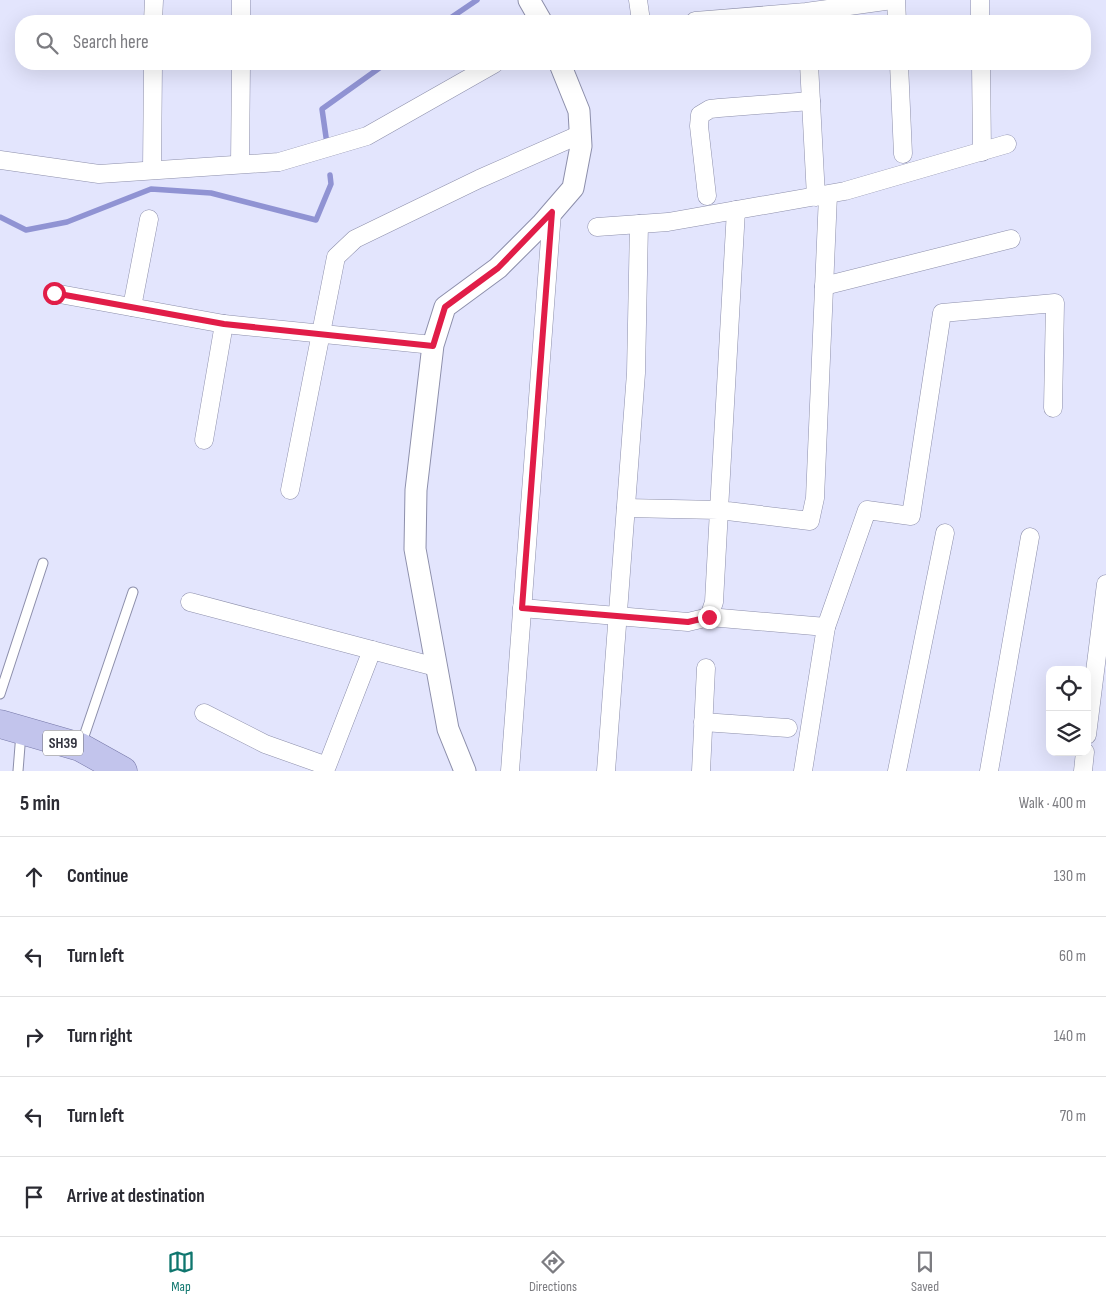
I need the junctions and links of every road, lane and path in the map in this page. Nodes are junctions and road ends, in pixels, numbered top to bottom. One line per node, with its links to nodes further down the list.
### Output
1 (154, 0): 8 (street)
2 (241, 0): 9 (street)
3 (528, 0): 10 (street)
4 (638, 0): 11 (street)
5 (894, 0): 7 (street); 13 (street)
6 (980, 0): 14 (street)
7 (806, 11): 12 (street)
8 (154, 15)
9 (241, 15)
10 (538, 15)
11 (639, 15)
12 (762, 15)
13 (896, 15)
14 (980, 15)
15 (153, 70): 29 (street)
16 (241, 70): 28 (street)
17 (483, 70): 28 (street)
18 (562, 70): 23 (street)
19 (809, 70): 22 (street)
20 (899, 70): 26 (street)
21 (981, 70): 25 (street)
22 (811, 101): 30 (street); 31 (street)
23 (580, 134): 33 (street); 42 (street)
24 (1007, 144): 25 (street)
25 (982, 152): 31 (street)
26 (903, 154)
27 (0, 160): 29 (street)
28 (240, 164): 29 (street)
29 (152, 170)
30 (707, 196)
31 (822, 196): 32 (street); 38 (street)
32 (736, 210): 35 (street); 48 (street)
33 (552, 212): 43 (street); 55 (street)
34 (149, 219): 40 (street)
35 (639, 224): 36 (street); 47 (street)
36 (597, 227)
37 (1011, 239): 38 (street)
38 (824, 286): 48 (street)
39 (54, 293): 40 (street)
40 (132, 307): 41 (street)
41 (224, 324): 42 (street); 45 (street)
42 (319, 335): 43 (street); 46 (street)
43 (433, 346): 60 (street)
44 (1052, 408): 58 (street)
45 (204, 440)
46 (290, 490)
47 (626, 508): 48 (street); 56 (street)
48 (719, 510): 57 (street)
49 (945, 533): 77 (street)
50 (1030, 537): 78 (street)
51 (43, 563): 62 (lane)
52 (1106, 584): 63 (street)
53 (133, 592): 68 (lane)
54 (190, 602): 59 (street)
55 (522, 608): 56 (street); 73 (street)
56 (618, 616): 57 (street); 74 (street)
57 (709, 617): 58 (street)
58 (826, 627): 76 (street)
59 (372, 650): 60 (street); 64 (street)
60 (436, 667): 72 (street)
61 (706, 668): 65 (street)
62 (0, 694)
63 (1090, 711)
64 (204, 713)
65 (703, 722): 67 (street); 75 (street)
66 (11, 727): 68 (main road, SH39); 70 (lane)
67 (788, 728)
68 (80, 748): 71 (main road, SH39)
69 (1085, 756): 79 (street)
70 (18, 771)
71 (123, 771)
72 (465, 771)
73 (510, 771)
74 (606, 771)
75 (701, 771)
76 (804, 771)
77 (897, 771)
78 (989, 771)
79 (1083, 771)

